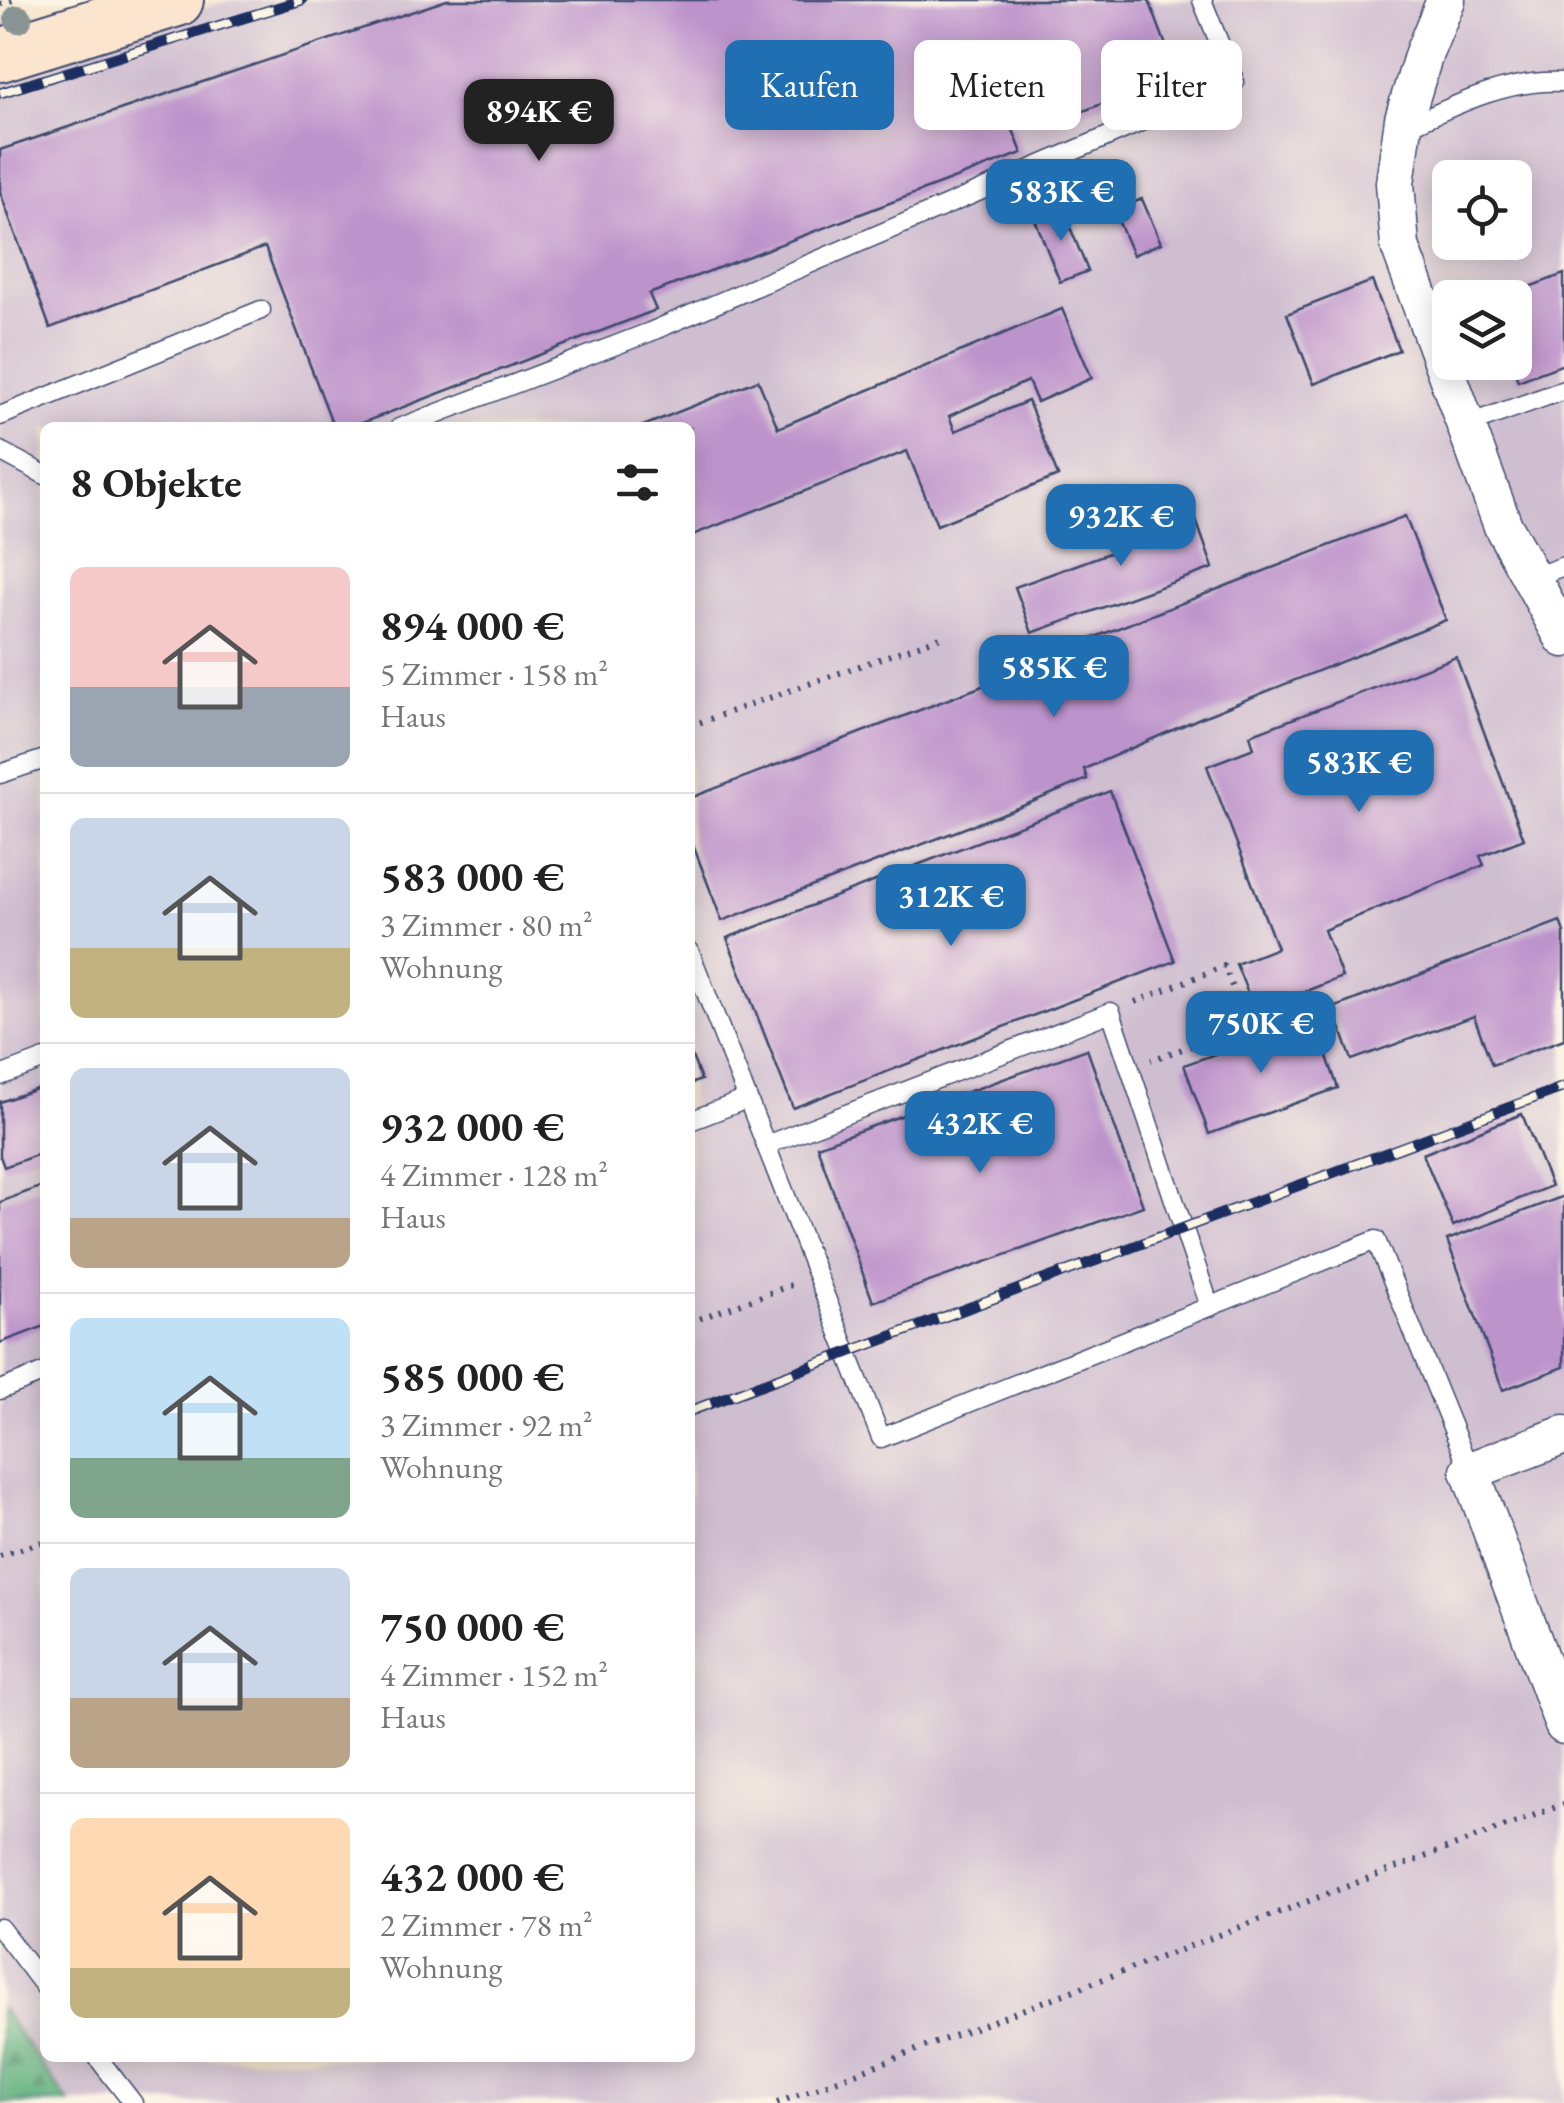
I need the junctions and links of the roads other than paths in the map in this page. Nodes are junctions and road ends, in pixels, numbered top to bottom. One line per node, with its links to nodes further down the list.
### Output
1 (177, 0): 4 (street)
2 (1202, 0): 10 (lane)
3 (1446, 0): 6 (street)
4 (0, 54)
5 (1564, 82): 6 (lane)
6 (1402, 130): 11 (street)
7 (262, 310): 9 (lane)
8 (1564, 390): 11 (lane)
9 (0, 416)
10 (415, 422)
11 (1466, 425): 14 (street)
12 (0, 451): 13 (lane)
13 (40, 472)
14 (1548, 572): 15 (street)
15 (1564, 638)
16 (40, 761): 17 (lane)
17 (0, 774)
18 (695, 965): 21 (lane)
19 (40, 1061): 20 (lane)
20 (0, 1076)
21 (747, 1099): 22 (lane); 23 (lane)
22 (695, 1119)
23 (766, 1145): 24 (lane); 24 (lane)
24 (1210, 1306): 28 (lane)
25 (40, 1374): 26 (lane)
26 (0, 1390)
27 (1564, 1435): 28 (street)
28 (1470, 1471): 29 (street)
29 (1564, 1724)
30 (0, 1928): 31 (lane)
31 (40, 1980)
32 (101, 2062): 33 (lane)
33 (132, 2103)

